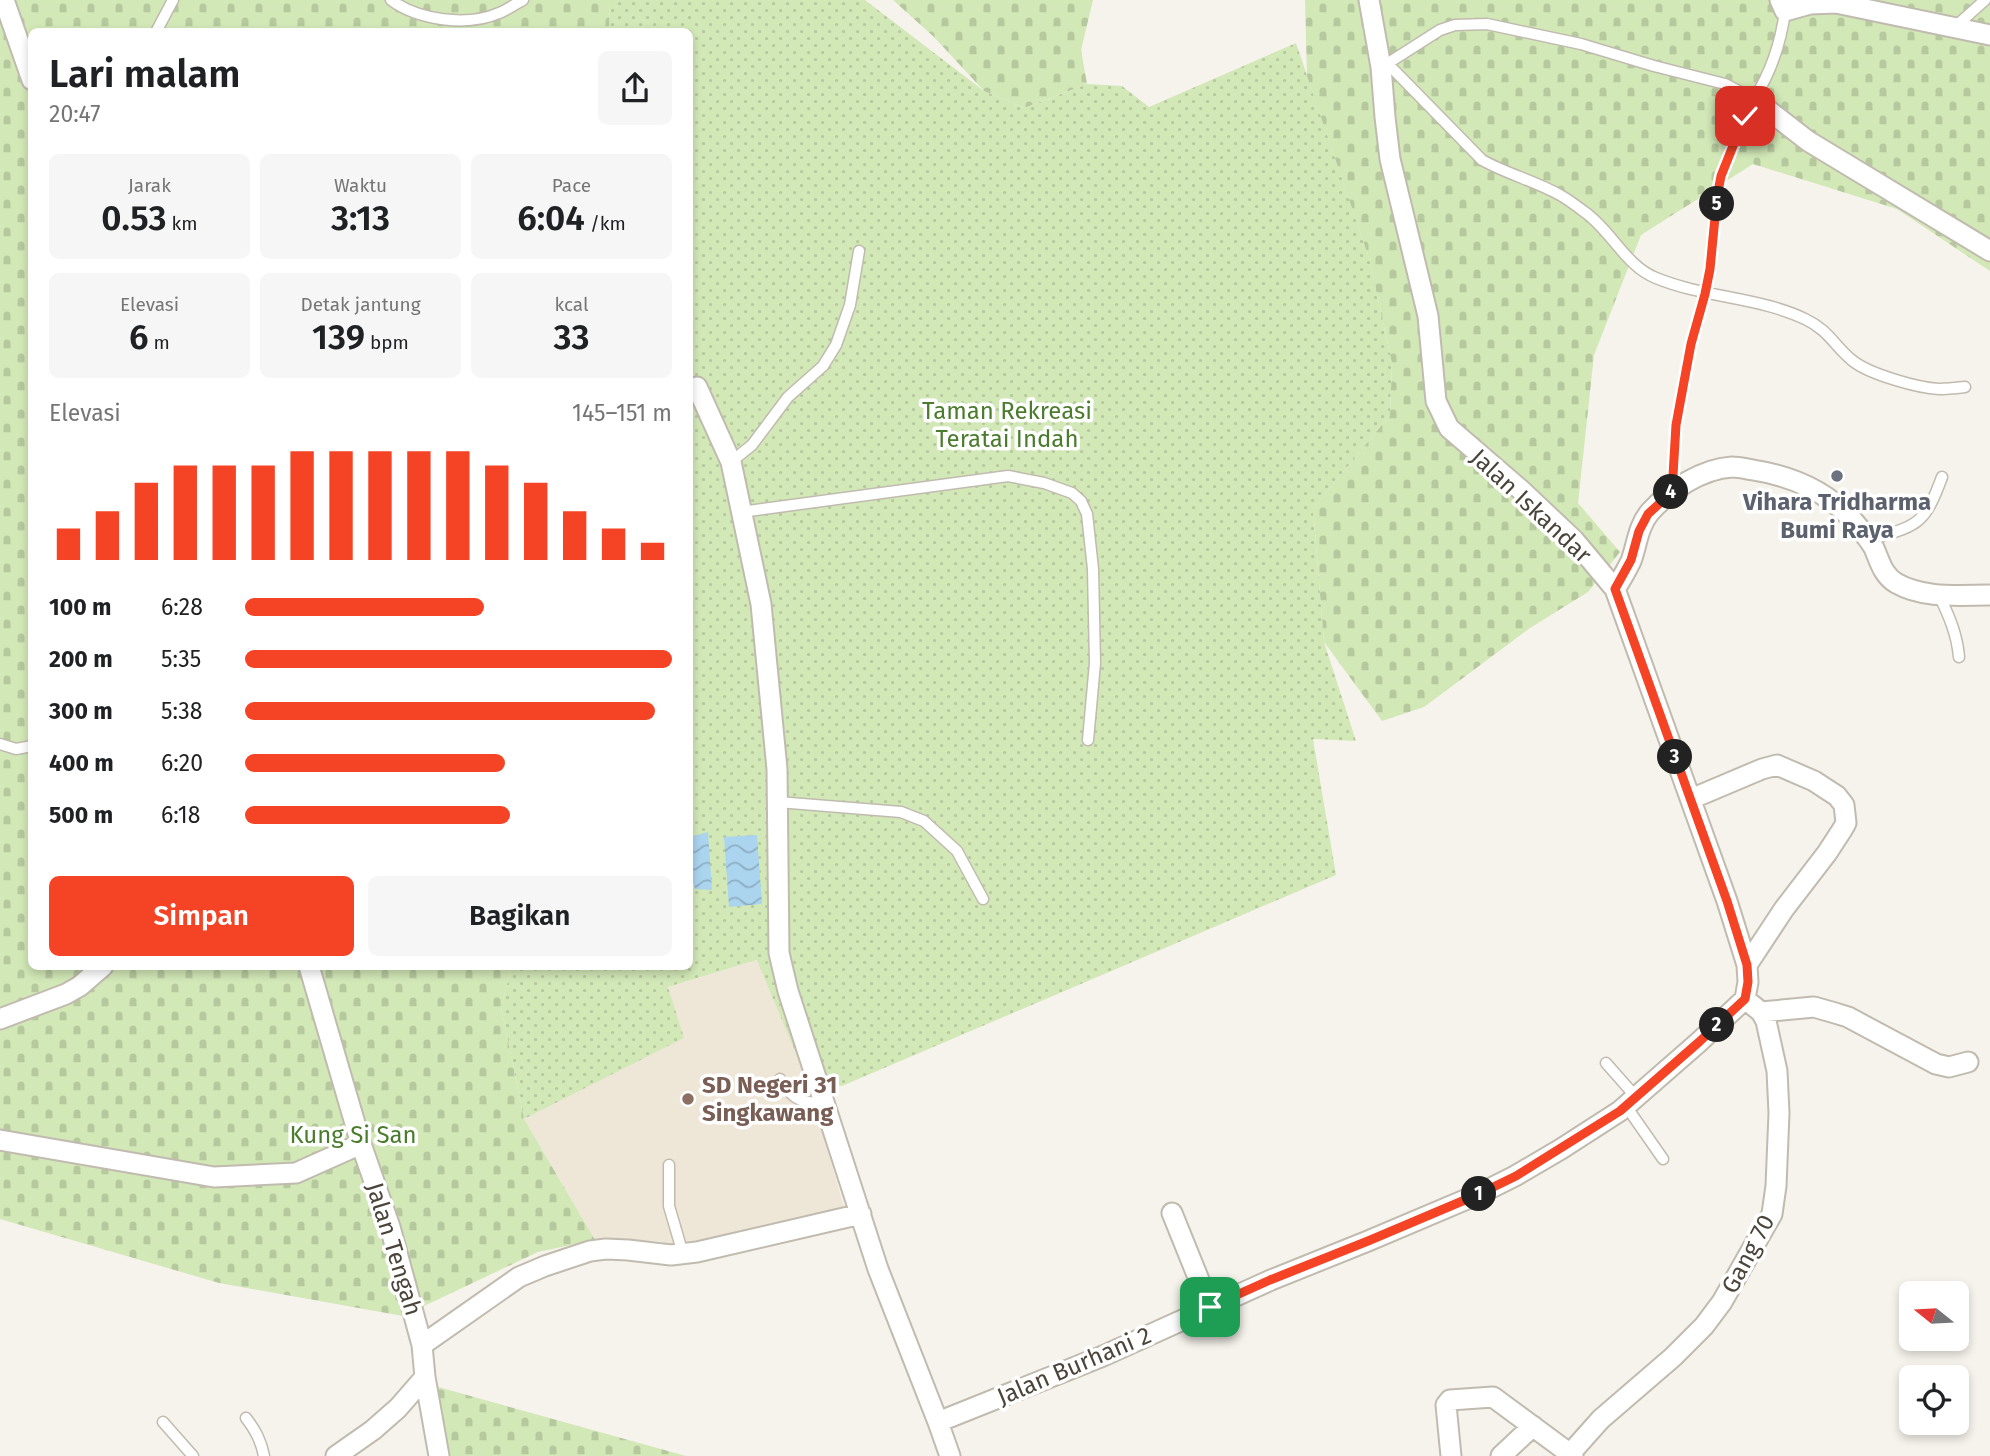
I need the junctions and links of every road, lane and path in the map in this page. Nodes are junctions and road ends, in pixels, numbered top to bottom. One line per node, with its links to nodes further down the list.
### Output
1 (4, 0): 12 (street)
2 (173, 0): 8 (lane)
3 (391, 0): 4 (lane)
4 (523, 0)
5 (1369, 0): 11 (street, Jalan Iskandar)
6 (1985, 0): 9 (lane)
7 (1783, 5): 9 (street); 13 (lane)
8 (158, 28)
9 (1954, 28): 10 (street)
10 (1990, 35)
11 (1384, 65): 13 (lane); 16 (lane); 24 (street, Jalan Iskandar)
12 (28, 69)
13 (1754, 99): 15 (street); 16 (lane)
14 (859, 251): 19 (lane)
15 (1990, 251)
16 (1705, 294): 18 (lane); 21 (lane)
17 (697, 387): 19 (street)
18 (1965, 387)
19 (731, 462): 22 (street)
20 (1942, 477): 23 (lane)
21 (1672, 492): 23 (street); 24 (street)
22 (741, 512): 28 (lane); 32 (street)
23 (1868, 540): 25 (street)
24 (1615, 589): 31 (street, Jalan Iskandar)
25 (1939, 595): 26 (street); 27 (lane)
26 (1990, 595)
27 (1959, 657)
28 (1088, 740)
29 (0, 744): 30 (lane)
30 (28, 747)
31 (1691, 799): 34 (street, Jalan Iskandar); 34 (street)
32 (778, 802): 33 (lane); 44 (street)
33 (983, 899)
34 (1747, 965): 37 (street, Jalan Iskandar)
35 (98, 970): 39 (street)
36 (310, 970): 46 (street, Jalan Tengah)
37 (1745, 999): 38 (street); 43 (street, Jalan Burhani 2)
38 (1761, 1012): 40 (street); 59 (street, Gang 70)
39 (0, 1020)
40 (1968, 1062)
41 (1606, 1063): 43 (lane)
42 (780, 1079): 44 (lane)
43 (1631, 1101): 47 (lane); 52 (street, Jalan Burhani 2)
44 (825, 1104): 50 (street)
45 (0, 1140): 46 (street)
46 (361, 1144): 53 (street, Jalan Tengah)
47 (1663, 1159)
48 (669, 1165): 51 (lane)
49 (1172, 1213): 52 (street)
50 (861, 1214): 51 (street); 57 (street)
51 (683, 1254): 53 (street)
52 (1210, 1307): 57 (street, Jalan Burhani 2)
53 (422, 1345): 54 (street, Jalan Tengah)
54 (425, 1377): 62 (street); 63 (street, Jalan Tengah)
55 (246, 1418): 61 (lane)
56 (163, 1422): 60 (lane)
57 (938, 1422): 64 (street)
58 (1533, 1426): 59 (street); 65 (street); 66 (street)
59 (1570, 1455)
60 (193, 1456)
61 (264, 1456)
62 (336, 1456)
63 (439, 1456)
64 (950, 1456)
65 (1451, 1456)
66 (1501, 1456)

